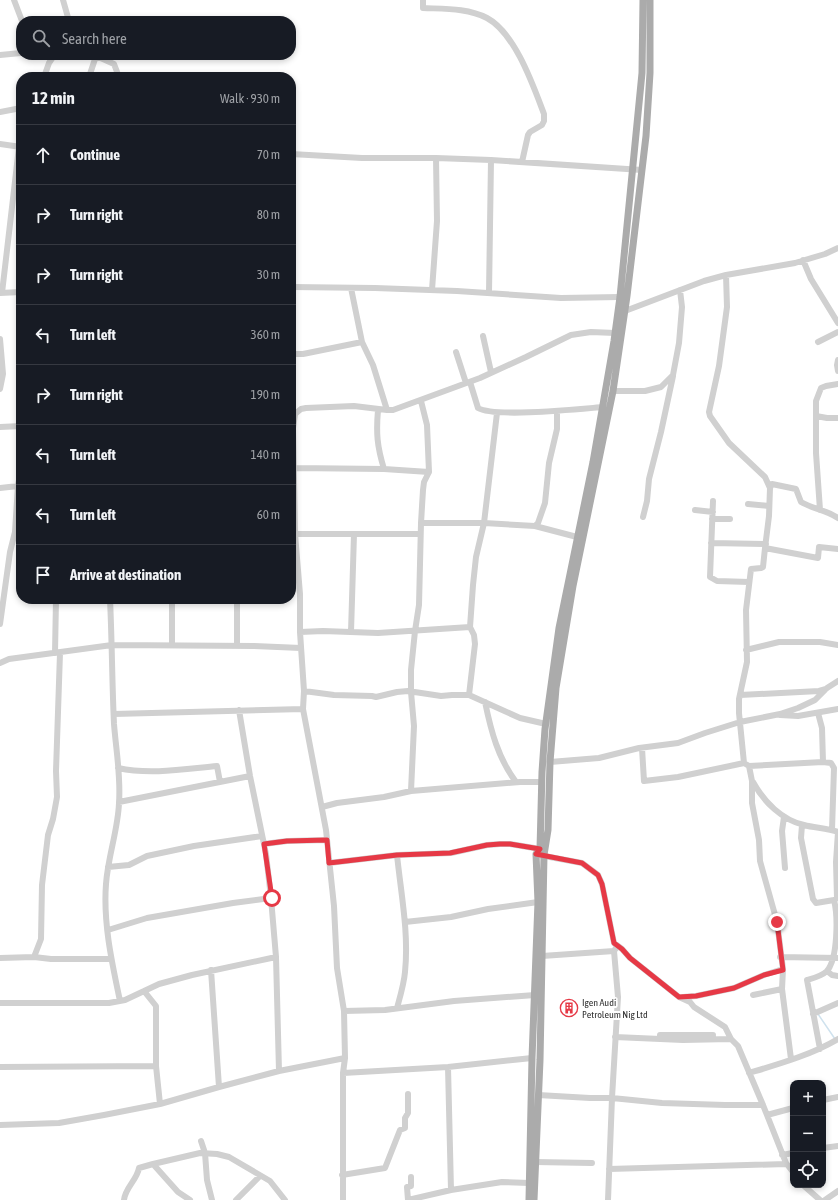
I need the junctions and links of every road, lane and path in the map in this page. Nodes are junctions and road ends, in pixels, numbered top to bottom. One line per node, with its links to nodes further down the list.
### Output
1 (14, 0): 6 (street)
2 (63, 0): 7 (street)
3 (423, 0): 23 (street)
4 (643, 0): 24 (main road)
5 (650, 0): 25 (main road)
6 (20, 16)
7 (68, 16)
8 (16, 53): 9 (street)
9 (0, 55)
10 (50, 60): 13 (street)
11 (94, 60): 14 (street)
12 (104, 60): 15 (street)
13 (46, 72)
14 (90, 72)
15 (117, 72)
16 (16, 109): 17 (street)
17 (0, 112)
18 (0, 144): 19 (street)
19 (16, 146)
20 (296, 154): 21 (street)
21 (436, 158): 22 (street); 33 (street)
22 (491, 160): 23 (street); 37 (street)
23 (522, 162): 24 (street)
24 (632, 169): 25 (street); 38 (main road)
25 (642, 170): 39 (main road)
26 (16, 178): 36 (street)
27 (836, 249): 28 (street); 29 (street)
28 (838, 256)
29 (803, 260): 30 (street); 40 (street)
30 (726, 275): 34 (street); 75 (street)
31 (296, 287): 32 (street)
32 (350, 288): 33 (street); 45 (street)
33 (432, 290): 37 (street)
34 (680, 290): 39 (street); 52 (street)
35 (16, 292): 36 (street)
36 (1, 293)
37 (489, 293): 38 (street)
38 (620, 297): 42 (main road)
39 (625, 311): 56 (main road)
40 (838, 323)
41 (838, 332): 46 (street)
42 (615, 333): 51 (street); 58 (main road)
43 (482, 336): 51 (street)
44 (0, 339): 55 (street)
45 (362, 342): 48 (street); 62 (street)
46 (818, 342)
47 (456, 352): 53 (street)
48 (296, 354)
49 (838, 360): 50 (street)
50 (838, 371)
51 (491, 372): 53 (street)
52 (673, 375): 56 (street); 82 (street)
53 (468, 382): 57 (street); 64 (street)
54 (838, 384): 66 (street)
55 (0, 389)
56 (613, 391): 131 (main road)
57 (421, 401): 62 (street); 72 (street)
58 (603, 407): 63 (street); 92 (main road)
59 (296, 409): 60 (street)
60 (301, 409): 61 (street); 65 (street)
61 (378, 410): 62 (street); 71 (street)
62 (387, 410)
63 (557, 411): 64 (street); 87 (street)
64 (497, 412): 86 (street)
65 (296, 413)
66 (816, 416): 67 (street); 80 (street)
67 (838, 418)
68 (16, 426): 69 (street)
69 (0, 427)
70 (296, 468): 71 (street)
71 (384, 469): 72 (street)
72 (429, 472): 85 (street)
73 (16, 486): 74 (street)
74 (0, 488)
75 (770, 488): 78 (street); 80 (street)
76 (713, 501): 81 (street)
77 (748, 504): 78 (street)
78 (769, 506): 95 (street)
79 (695, 510): 81 (street)
80 (820, 510): 83 (street)
81 (712, 515): 84 (street); 93 (street)
82 (643, 517)
83 (838, 518)
84 (730, 519)
85 (421, 523): 86 (street); 90 (street)
86 (484, 523): 87 (street); 103 (street)
87 (535, 526): 92 (street)
88 (296, 534): 89 (street)
89 (354, 534): 90 (street); 106 (street)
90 (420, 534): 104 (street)
91 (16, 537): 102 (street)
92 (576, 537): 129 (main road)
93 (711, 543): 95 (street); 97 (street)
94 (296, 546): 105 (street)
95 (765, 546): 96 (street); 97 (street)
96 (838, 549)
97 (749, 582): 112 (street)
98 (56, 604): 113 (street)
99 (110, 604): 107 (street)
100 (172, 604): 108 (street)
101 (237, 604): 110 (street)
102 (0, 624)
103 (470, 627): 104 (street); 119 (street)
104 (415, 631): 106 (street); 118 (street)
105 (300, 632): 106 (street); 111 (street)
106 (351, 632)
107 (112, 645): 108 (street); 113 (street); 126 (street)
108 (172, 645): 110 (street)
109 (838, 645): 112 (street)
110 (237, 646): 111 (street)
111 (301, 648): 117 (street)
112 (746, 650): 120 (street)
113 (58, 653): 114 (street); 162 (street)
114 (0, 663)
115 (838, 681): 116 (street)
116 (827, 688): 120 (street); 127 (street)
117 (304, 691): 118 (street); 122 (street)
118 (410, 692): 119 (street); 140 (street)
119 (469, 695): 121 (street)
120 (740, 695): 128 (street)
121 (485, 702): 129 (street); 138 (street)
122 (303, 709): 124 (street); 142 (street)
123 (838, 709): 125 (street)
124 (239, 710): 126 (street); 135 (street)
125 (818, 713): 127 (street); 132 (street)
126 (114, 714): 134 (street)
127 (776, 714): 128 (street)
128 (740, 722): 130 (street); 133 (street)
129 (546, 724): 139 (main road)
130 (642, 748): 131 (street); 133 (street)
131 (550, 762): 151 (main road)
132 (823, 762): 133 (street); 145 (street)
133 (746, 765): 136 (street)
134 (118, 768): 137 (street); 141 (street)
135 (250, 776): 137 (street); 146 (street)
136 (752, 781): 143 (street); 164 (street)
137 (220, 782): 141 (street)
138 (516, 782): 139 (street); 140 (street)
139 (542, 782): 149 (main road)
140 (411, 791): 142 (street)
141 (120, 802): 153 (street)
142 (322, 807): 147 (street)
143 (784, 817): 144 (street); 154 (street)
144 (802, 825): 145 (street); 156 (street)
145 (836, 831): 156 (street)
146 (262, 836): 148 (street); 153 (street)
147 (327, 840): 148 (street); 152 (street)
148 (264, 844): 155 (street)
149 (538, 851): 150 (street); 151 (street); 157 (main road)
150 (397, 855): 152 (street); 158 (street)
151 (544, 855): 160 (street); 161 (main road)
152 (329, 863): 180 (street)
153 (108, 867): 159 (street)
154 (785, 868)
155 (272, 898): 159 (street); 163 (street)
156 (834, 900): 165 (street)
157 (538, 902): 158 (street); 173 (main road)
158 (405, 922): 179 (street)
159 (108, 930): 167 (street)
160 (615, 948): 161 (street); 175 (street); 182 (street)
161 (542, 956): 198 (main road)
162 (34, 957): 166 (street); 167 (street)
163 (276, 957): 168 (street); 193 (street)
164 (780, 957): 165 (street); 169 (street)
165 (836, 957): 170 (street)
166 (0, 958)
167 (111, 959): 176 (street)
168 (211, 970): 172 (street); 196 (street)
169 (783, 970): 171 (street); 175 (street)
170 (832, 974): 181 (street)
171 (782, 989): 174 (street); 189 (street)
172 (144, 991): 176 (street); 190 (street)
173 (535, 995): 179 (street); 188 (main road)
174 (753, 995)
175 (679, 997): 183 (street)
176 (120, 1001): 177 (street)
177 (0, 1003)
178 (838, 1003): 181 (street)
179 (397, 1008): 180 (street)
180 (344, 1012): 187 (street)
181 (815, 1012): 186 (street)
182 (615, 1035): 183 (street); 200 (street)
183 (731, 1038): 195 (street)
184 (836, 1040): 185 (street); 186 (street)
185 (838, 1047)
186 (820, 1049): 189 (street)
187 (345, 1058): 193 (street); 194 (street)
188 (532, 1058): 192 (street); 222 (main road)
189 (791, 1059): 195 (street)
190 (156, 1066): 191 (street); 202 (street)
191 (0, 1067)
192 (448, 1067): 194 (street); 224 (street)
193 (279, 1071): 196 (street)
194 (343, 1073): 219 (street)
195 (749, 1073): 203 (street)
196 (219, 1087): 202 (street)
197 (408, 1094): 219 (street)
198 (538, 1095): 200 (street); 213 (main road)
199 (838, 1097): 201 (street)
200 (612, 1098): 203 (street); 217 (street)
201 (826, 1099)
202 (160, 1104): 206 (street)
203 (763, 1105): 205 (street)
204 (790, 1109): 205 (street)
205 (767, 1115): 212 (street)
206 (0, 1125)
207 (202, 1141): 210 (street)
208 (838, 1146): 209 (street)
209 (826, 1148)
210 (205, 1153): 215 (street); 220 (street); 228 (street)
211 (790, 1154): 212 (street)
212 (782, 1155): 216 (street)
213 (535, 1162): 214 (street); 234 (main road)
214 (592, 1163)
215 (153, 1164): 226 (street); 227 (street)
216 (786, 1164): 217 (street); 218 (street)
217 (609, 1169): 235 (street)
218 (790, 1169)
219 (342, 1175): 231 (street)
220 (260, 1176): 229 (street); 230 (street)
221 (410, 1177): 232 (street)
222 (529, 1183): 224 (street); 233 (main road)
223 (806, 1188): 236 (street)
224 (451, 1190): 232 (street)
225 (838, 1191): 237 (street)
226 (124, 1200)
227 (190, 1200)
228 (212, 1200)
229 (236, 1200)
230 (285, 1200)
231 (343, 1200)
232 (408, 1200)
233 (529, 1200)
234 (534, 1200)
235 (608, 1200)
236 (820, 1200)
237 (825, 1200)

